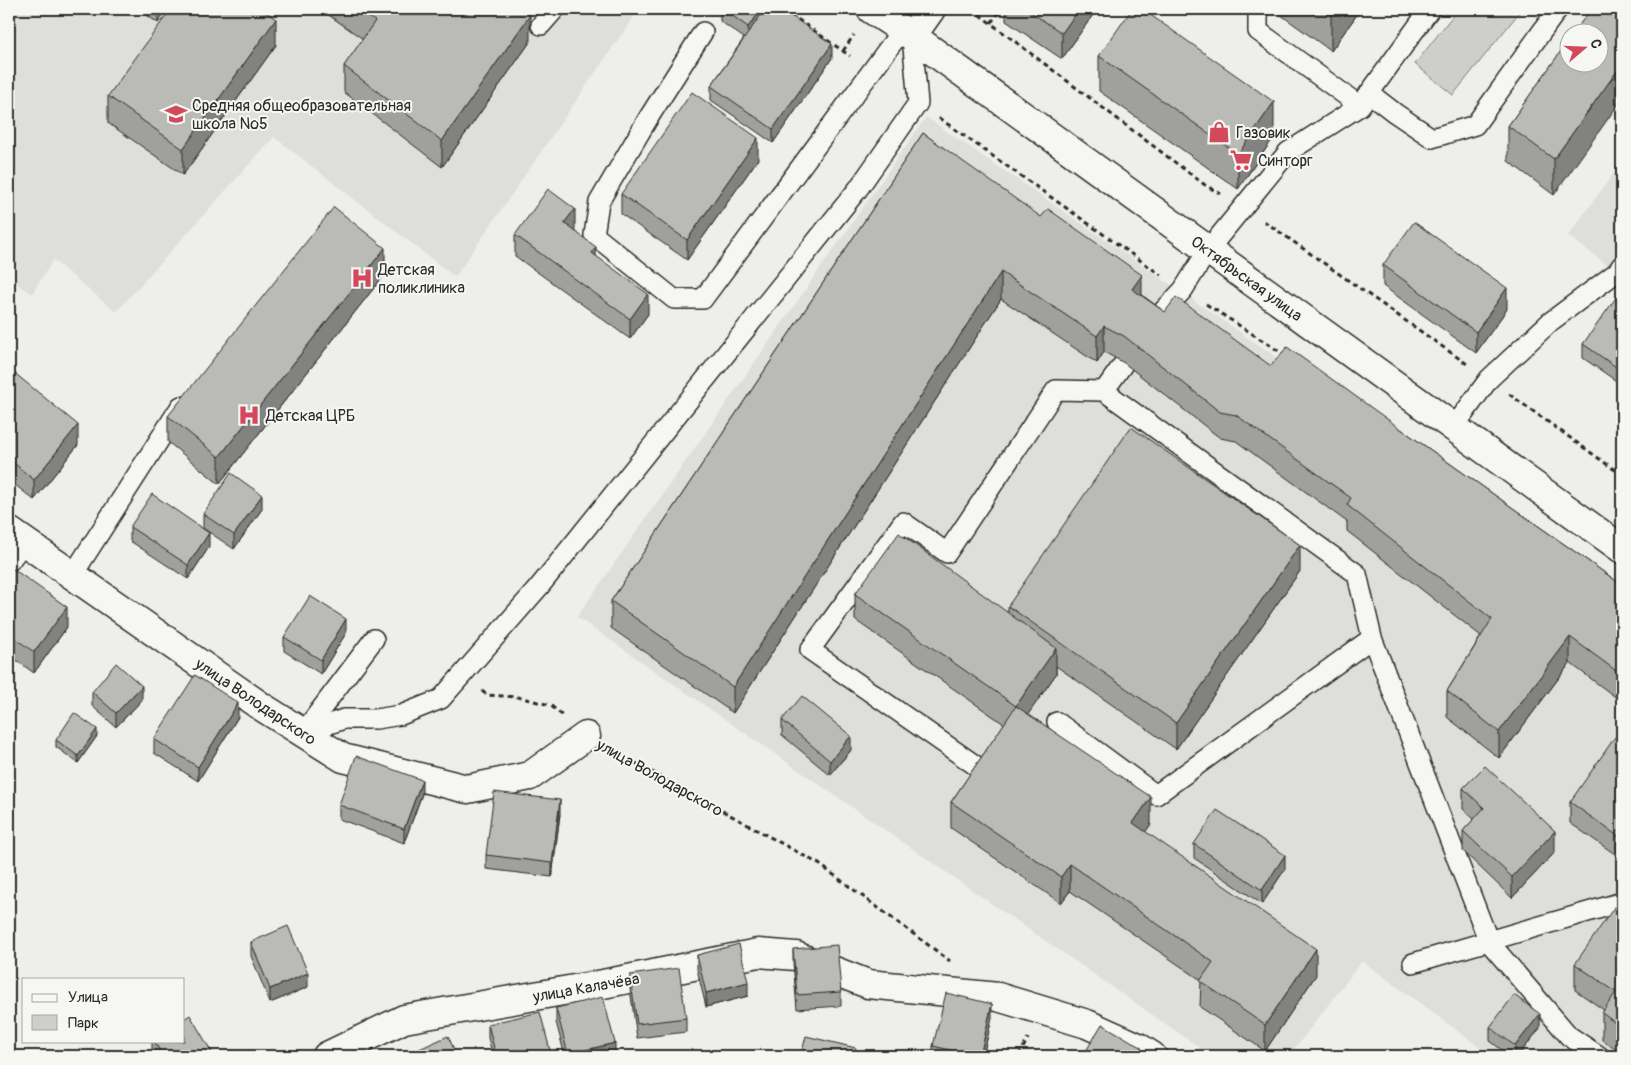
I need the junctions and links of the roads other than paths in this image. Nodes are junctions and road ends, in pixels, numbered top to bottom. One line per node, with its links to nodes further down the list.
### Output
1 (555, 9): 7 (lane)
2 (871, 9): 9 (street, Октябрьская улица)
3 (931, 9): 9 (street)
4 (1258, 9): 10 (lane)
5 (1430, 9): 10 (lane)
6 (1558, 9): 10 (lane)
7 (541, 24)
8 (703, 32): 9 (lane)
9 (907, 33): 11 (street, Октябрьская улица); 24 (lane)
10 (1364, 100): 11 (lane)
11 (1208, 250): 13 (lane); 17 (street, Октябрьская улица)
12 (1622, 265): 17 (lane)
13 (1148, 327)
14 (1124, 363): 15 (lane)
15 (1104, 391): 21 (lane); 26 (lane)
16 (183, 403): 20 (lane)
17 (1454, 427): 19 (street, Октябрьская улица)
18 (14, 545): 20 (street, улица Володарского)
19 (1622, 549)
20 (72, 576): 24 (street, улица Володарского)
21 (1372, 638): 23 (lane); 28 (lane)
22 (374, 639): 24 (lane)
23 (1057, 722)
24 (303, 732): 25 (street, улица Володарского)
25 (586, 736)
26 (975, 765)
27 (1622, 902): 28 (lane)
28 (1489, 942): 29 (lane); 32 (lane)
29 (1413, 963)
30 (327, 1056): 31 (street, улица Калачёва)
31 (1152, 1056)
32 (1599, 1056)

